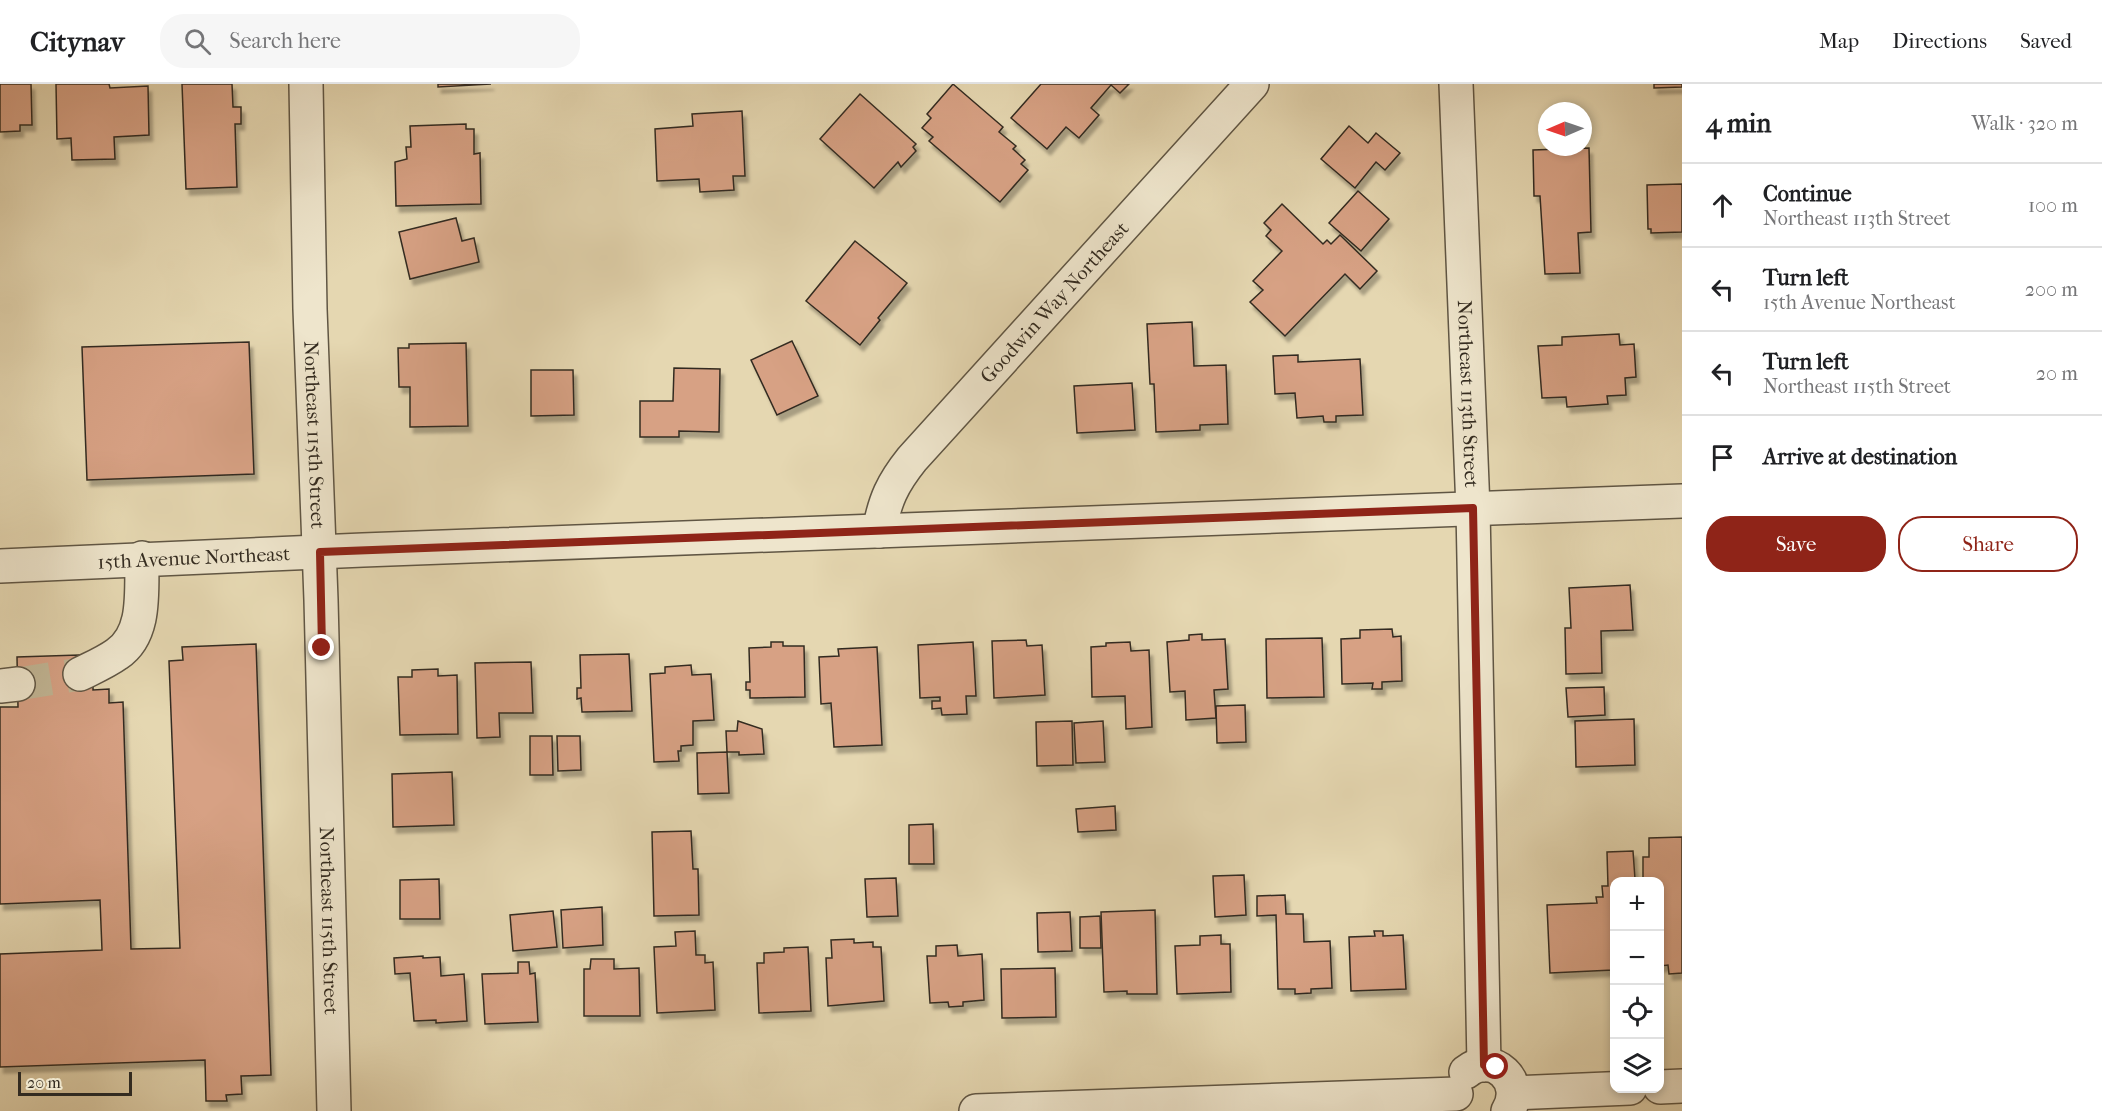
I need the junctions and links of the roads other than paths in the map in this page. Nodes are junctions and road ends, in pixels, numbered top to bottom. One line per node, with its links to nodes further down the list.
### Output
1 (306, 84): 7 (street, Northeast 115th Street)
2 (1252, 84): 6 (street, Goodwin Way Northeast)
3 (1456, 84): 5 (street, Northeast 113th Street)
4 (1682, 501): 5 (street, 15th Avenue Northeast)
5 (1473, 508): 6 (street, 15th Avenue Northeast); 11 (street, Northeast 113th Street)
6 (879, 531): 7 (street, 15th Avenue Northeast)
7 (320, 552): 8 (street, 15th Avenue Northeast); 17 (street, Northeast 115th Street)
8 (142, 558): 9 (street, 15th Avenue Northeast); 10 (street)
9 (0, 566)
10 (80, 674)
11 (1484, 1065): 15 (street); 16 (street)
12 (1682, 1086): 13 (street)
13 (1664, 1087)
14 (1610, 1091): 16 (street)
15 (1459, 1102): 18 (street)
16 (1511, 1102)
17 (334, 1111)
18 (976, 1111)

